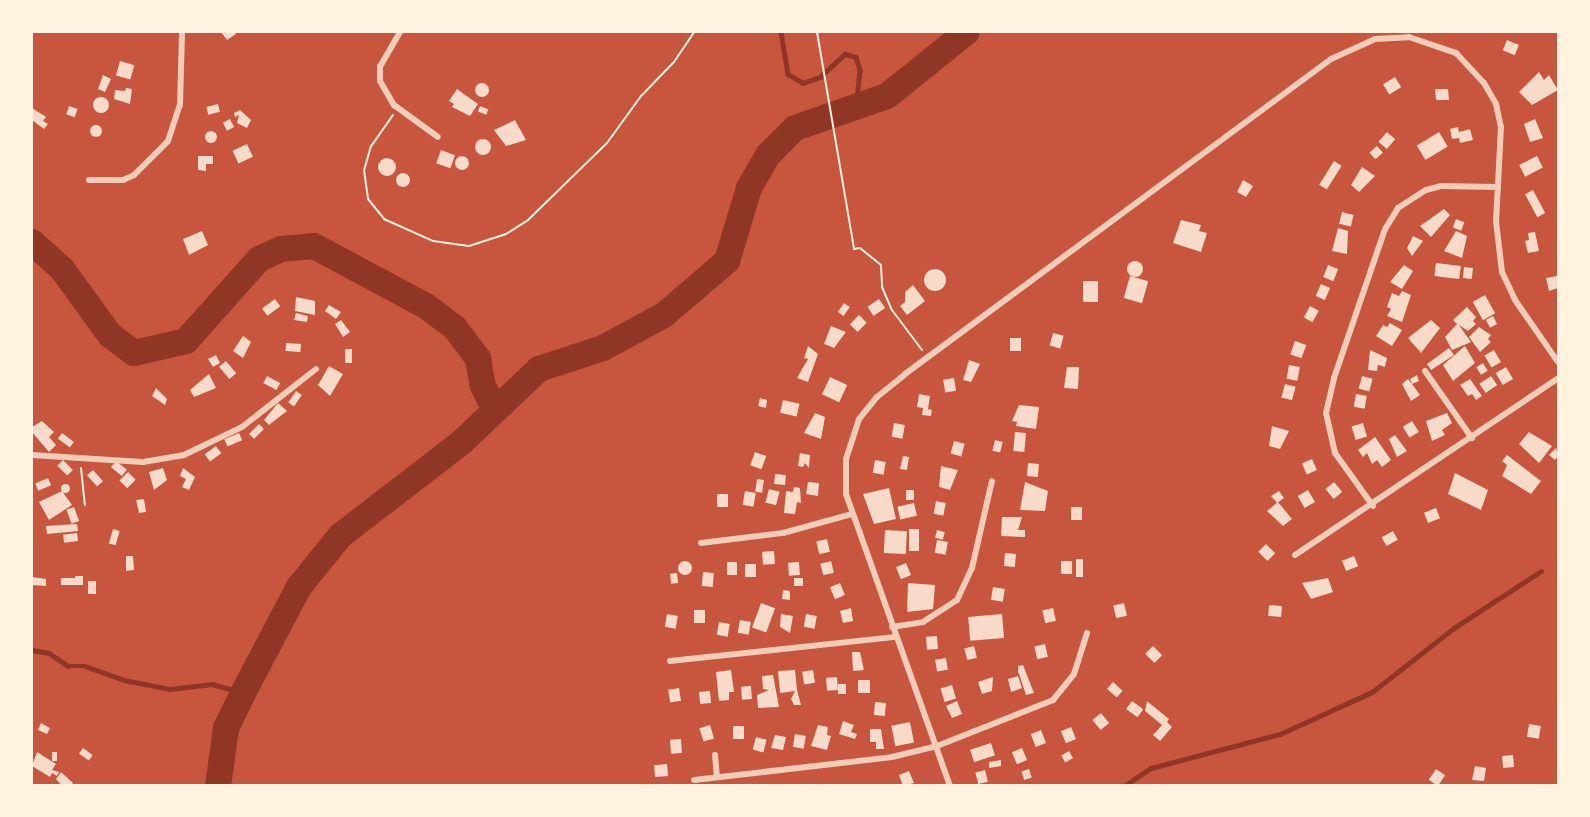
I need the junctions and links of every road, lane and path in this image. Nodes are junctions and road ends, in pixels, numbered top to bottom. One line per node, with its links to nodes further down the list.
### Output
1 (182, 32): 7 (street)
2 (400, 32): 5 (street)
3 (694, 32): 5 (path)
4 (817, 32): 9 (path)
5 (399, 109): 6 (street)
6 (438, 137)
7 (89, 180)
8 (1498, 187): 9 (street); 10 (street); 19 (street)
9 (927, 357): 20 (street)
10 (1558, 362)
11 (316, 369): 16 (street)
12 (1425, 371): 14 (street)
13 (1558, 378): 14 (street)
14 (1472, 438): 19 (street)
15 (32, 455): 16 (street)
16 (80, 456): 18 (path)
17 (992, 481): 23 (street)
18 (85, 505)
19 (1373, 506): 22 (street)
20 (852, 514): 21 (street); 23 (street)
21 (701, 543)
22 (1295, 555)
23 (892, 627): 25 (street)
24 (1087, 633): 27 (street)
25 (896, 637): 26 (street); 27 (street)
26 (670, 661)
27 (937, 746): 29 (street); 31 (street)
28 (715, 755): 29 (street)
29 (717, 777): 30 (street)
30 (694, 780)
31 (950, 786)

